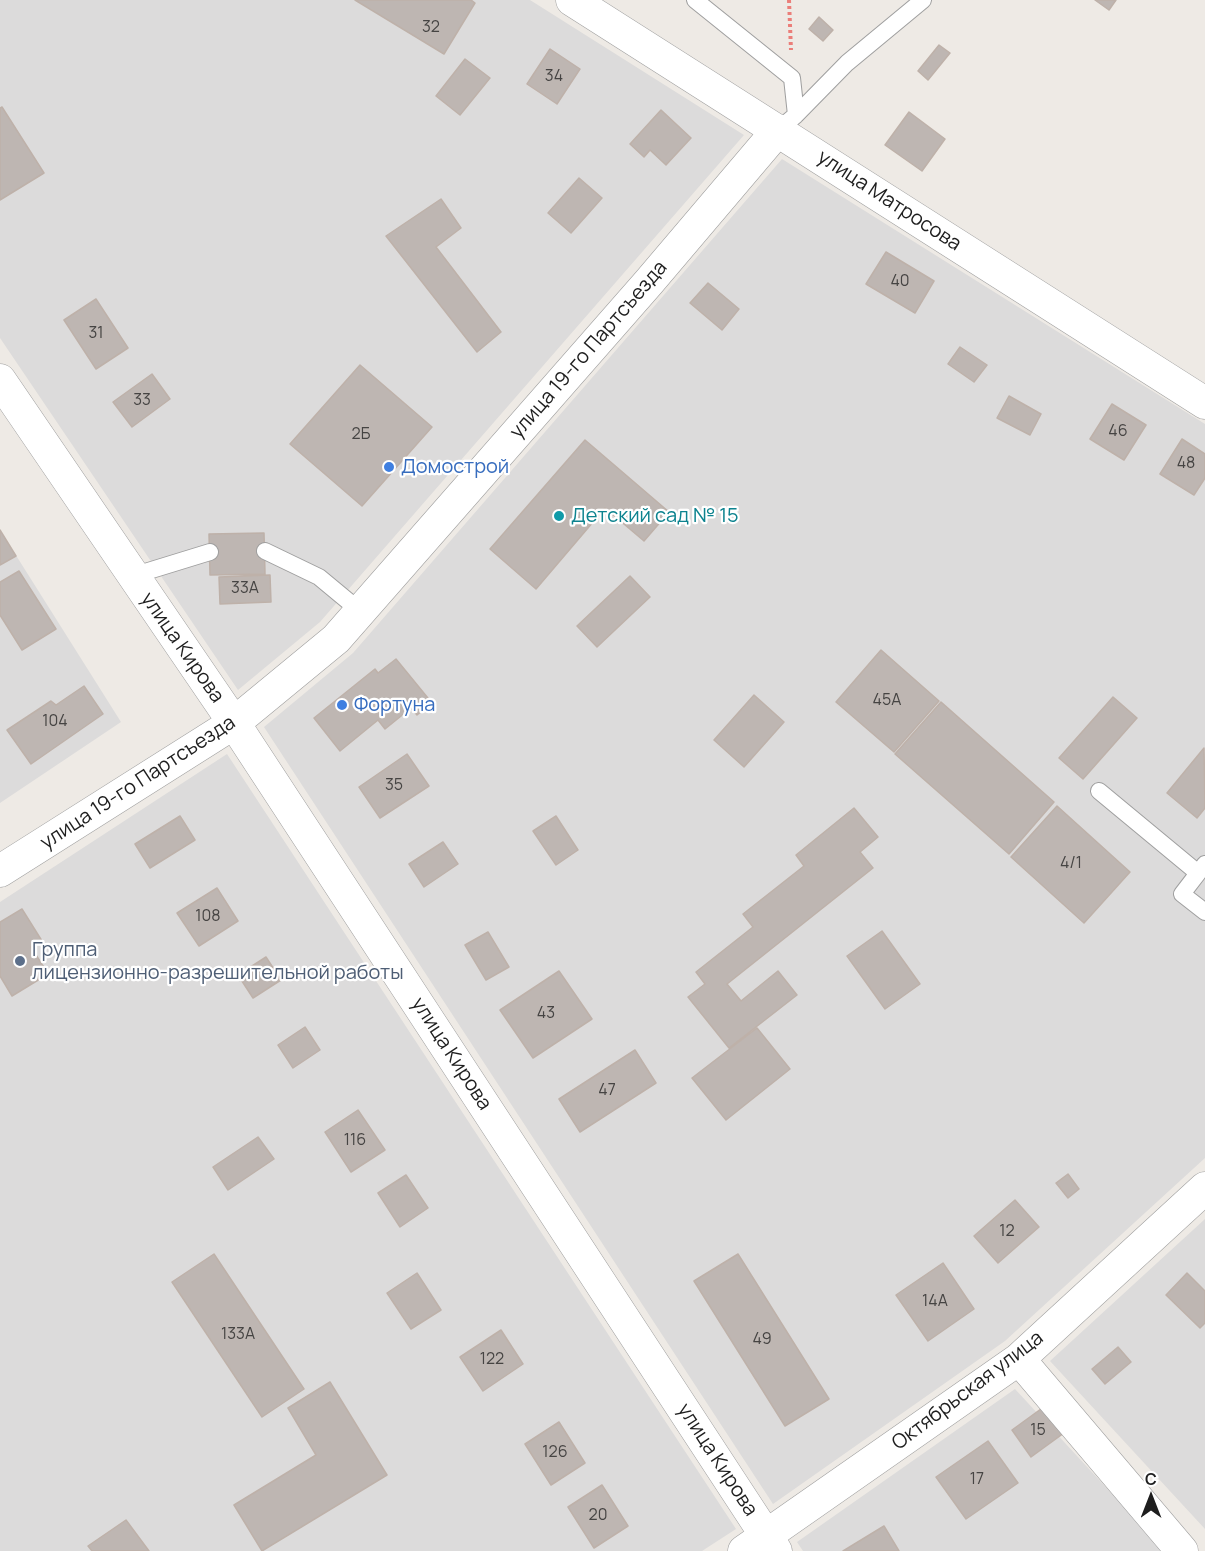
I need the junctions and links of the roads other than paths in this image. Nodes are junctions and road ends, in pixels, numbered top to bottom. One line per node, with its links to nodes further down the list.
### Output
1 (572, 0): 4 (street, улица Матросова)
2 (695, 0): 4 (lane)
3 (923, 0): 4 (lane)
4 (787, 123): 6 (street, улица Матросова); 10 (street, улица 19-го Партсъезда)
5 (0, 380): 9 (street, улица Кирова)
6 (1205, 403)
7 (265, 551): 10 (lane)
8 (210, 552): 9 (lane)
9 (132, 576): 11 (street, улица Кирова)
10 (360, 611): 11 (street, улица 19-го Партсъезда)
11 (234, 723): 14 (street, улица 19-го Партсъезда); 18 (street, улица Кирова)
12 (1099, 791): 13 (lane)
13 (1201, 869): 15 (lane)
14 (0, 871)
15 (1205, 912)
16 (1205, 1188): 17 (street, Октябрьская улица)
17 (1019, 1359): 18 (street, Октябрьская улица); 19 (street)
18 (762, 1546)
19 (1182, 1551)

